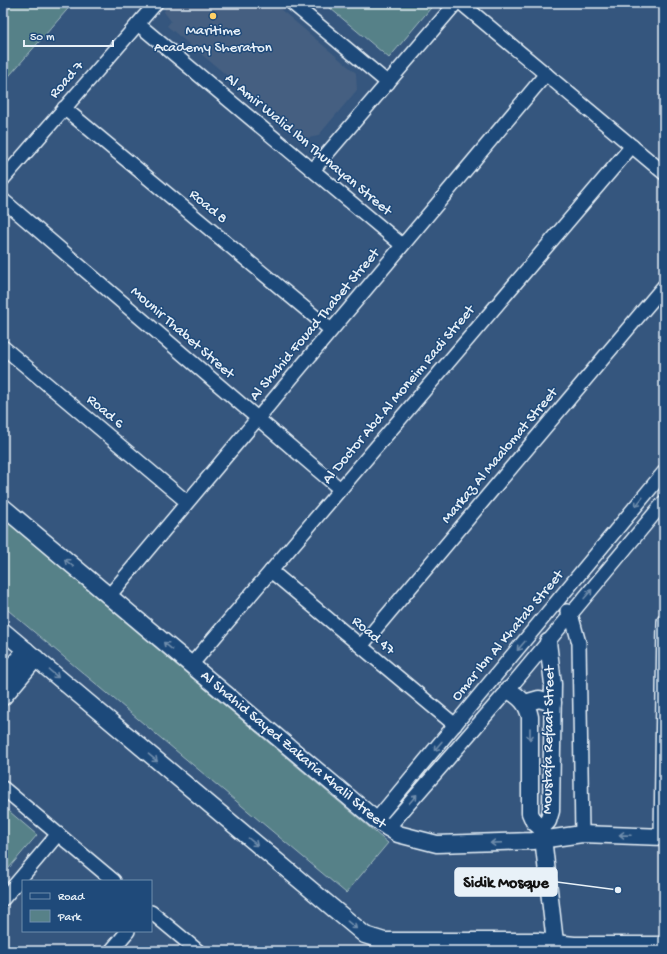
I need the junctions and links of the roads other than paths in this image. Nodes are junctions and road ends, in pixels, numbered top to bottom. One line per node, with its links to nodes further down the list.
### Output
1 (156, 3): 5 (street, Road 7)
2 (292, 3): 7 (street)
3 (456, 3): 7 (street)
4 (461, 3): 6 (street)
5 (138, 24): 8 (street, Road 7); 10 (street, Al Amir Walid Ibn Thunayan Street)
6 (546, 74): 9 (street); 14 (street, Al Shahid Fouad Thabet Street)
7 (388, 83): 10 (street)
8 (64, 108): 12 (street, Road 7); 16 (street, Road 8)
9 (632, 146): 11 (street); 20 (street, Al Doctor Abd Al Moneim Radi Street)
10 (313, 170): 14 (street, Al Amir Walid Ibn Thunayan Street)
11 (664, 172)
12 (3, 179)
13 (3, 200): 18 (street, Mounir Thabet Street)
14 (402, 245): 16 (street, Al Shahid Fouad Thabet Street)
15 (664, 286): 32 (street, Markaz Al Maalomat Street)
16 (331, 330): 18 (street, Al Shahid Fouad Thabet Street)
17 (3, 347): 21 (street, Road 6)
18 (257, 418): 20 (street, Mounir Thabet Street); 21 (street, Al Shahid Fouad Thabet Street)
19 (664, 472): 26 (street, Omar Ibn Al Khatab Street, one-way to 26)
20 (340, 490): 24 (street, Al Doctor Abd Al Moneim Radi Street)
21 (187, 502): 25 (street, Al Shahid Fouad Thabet Street)
22 (664, 502): 27 (street, one-way to 22)
23 (3, 507): 25 (street, Al Shahid Sayed Zakaria Khalil Street, one-way to 23)
24 (271, 571): 32 (street, Road 47); 34 (street, Al Doctor Abd Al Moneim Radi Street)
25 (109, 596): 34 (street, Al Shahid Sayed Zakaria Khalil Street, one-way to 25)
26 (557, 602): 27 (street); 29 (street, Omar Ibn Al Khatab Street)
27 (571, 614): 31 (street); 45 (street, Moustafa Refaat Street)
28 (664, 621): 46 (street)
29 (534, 630): 31 (street); 40 (street, Omar Ibn Al Khatab Street, one-way to 40)
30 (3, 631): 33 (street)
31 (548, 642): 36 (street); 39 (street, Moustafa Refaat Street)
32 (361, 646): 40 (street, Road 47)
33 (31, 654): 35 (street); 37 (street); 51 (street, one-way to 51)
34 (191, 665): 42 (street, Al Shahid Sayed Zakaria Khalil Street)
35 (3, 676)
36 (508, 690): 38 (street, Moustafa Refaat Street); 42 (street, one-way to 36)
37 (3, 697)
38 (525, 703): 39 (street); 44 (street, Moustafa Refaat Street, one-way to 44)
39 (553, 703): 44 (street, Moustafa Refaat Street)
40 (455, 725): 42 (street, Omar Ibn Al Khatab Street, one-way to 42)
41 (3, 788): 43 (street)
42 (381, 824): 44 (street, Al Shahid Sayed Zakaria Khalil Street, one-way to 42)
43 (58, 834): 47 (street); 48 (street)
44 (542, 834): 45 (street, Al Shahid Sayed Zakaria Khalil Street); 51 (street)
45 (582, 834): 46 (street, Al Shahid Sayed Zakaria Khalil Street, one-way to 45)
46 (662, 837)
47 (113, 880)
48 (3, 899)
49 (152, 913): 54 (street)
50 (127, 932): 53 (street)
51 (556, 947): 52 (street)
52 (661, 947)
53 (111, 951)
54 (198, 951)

